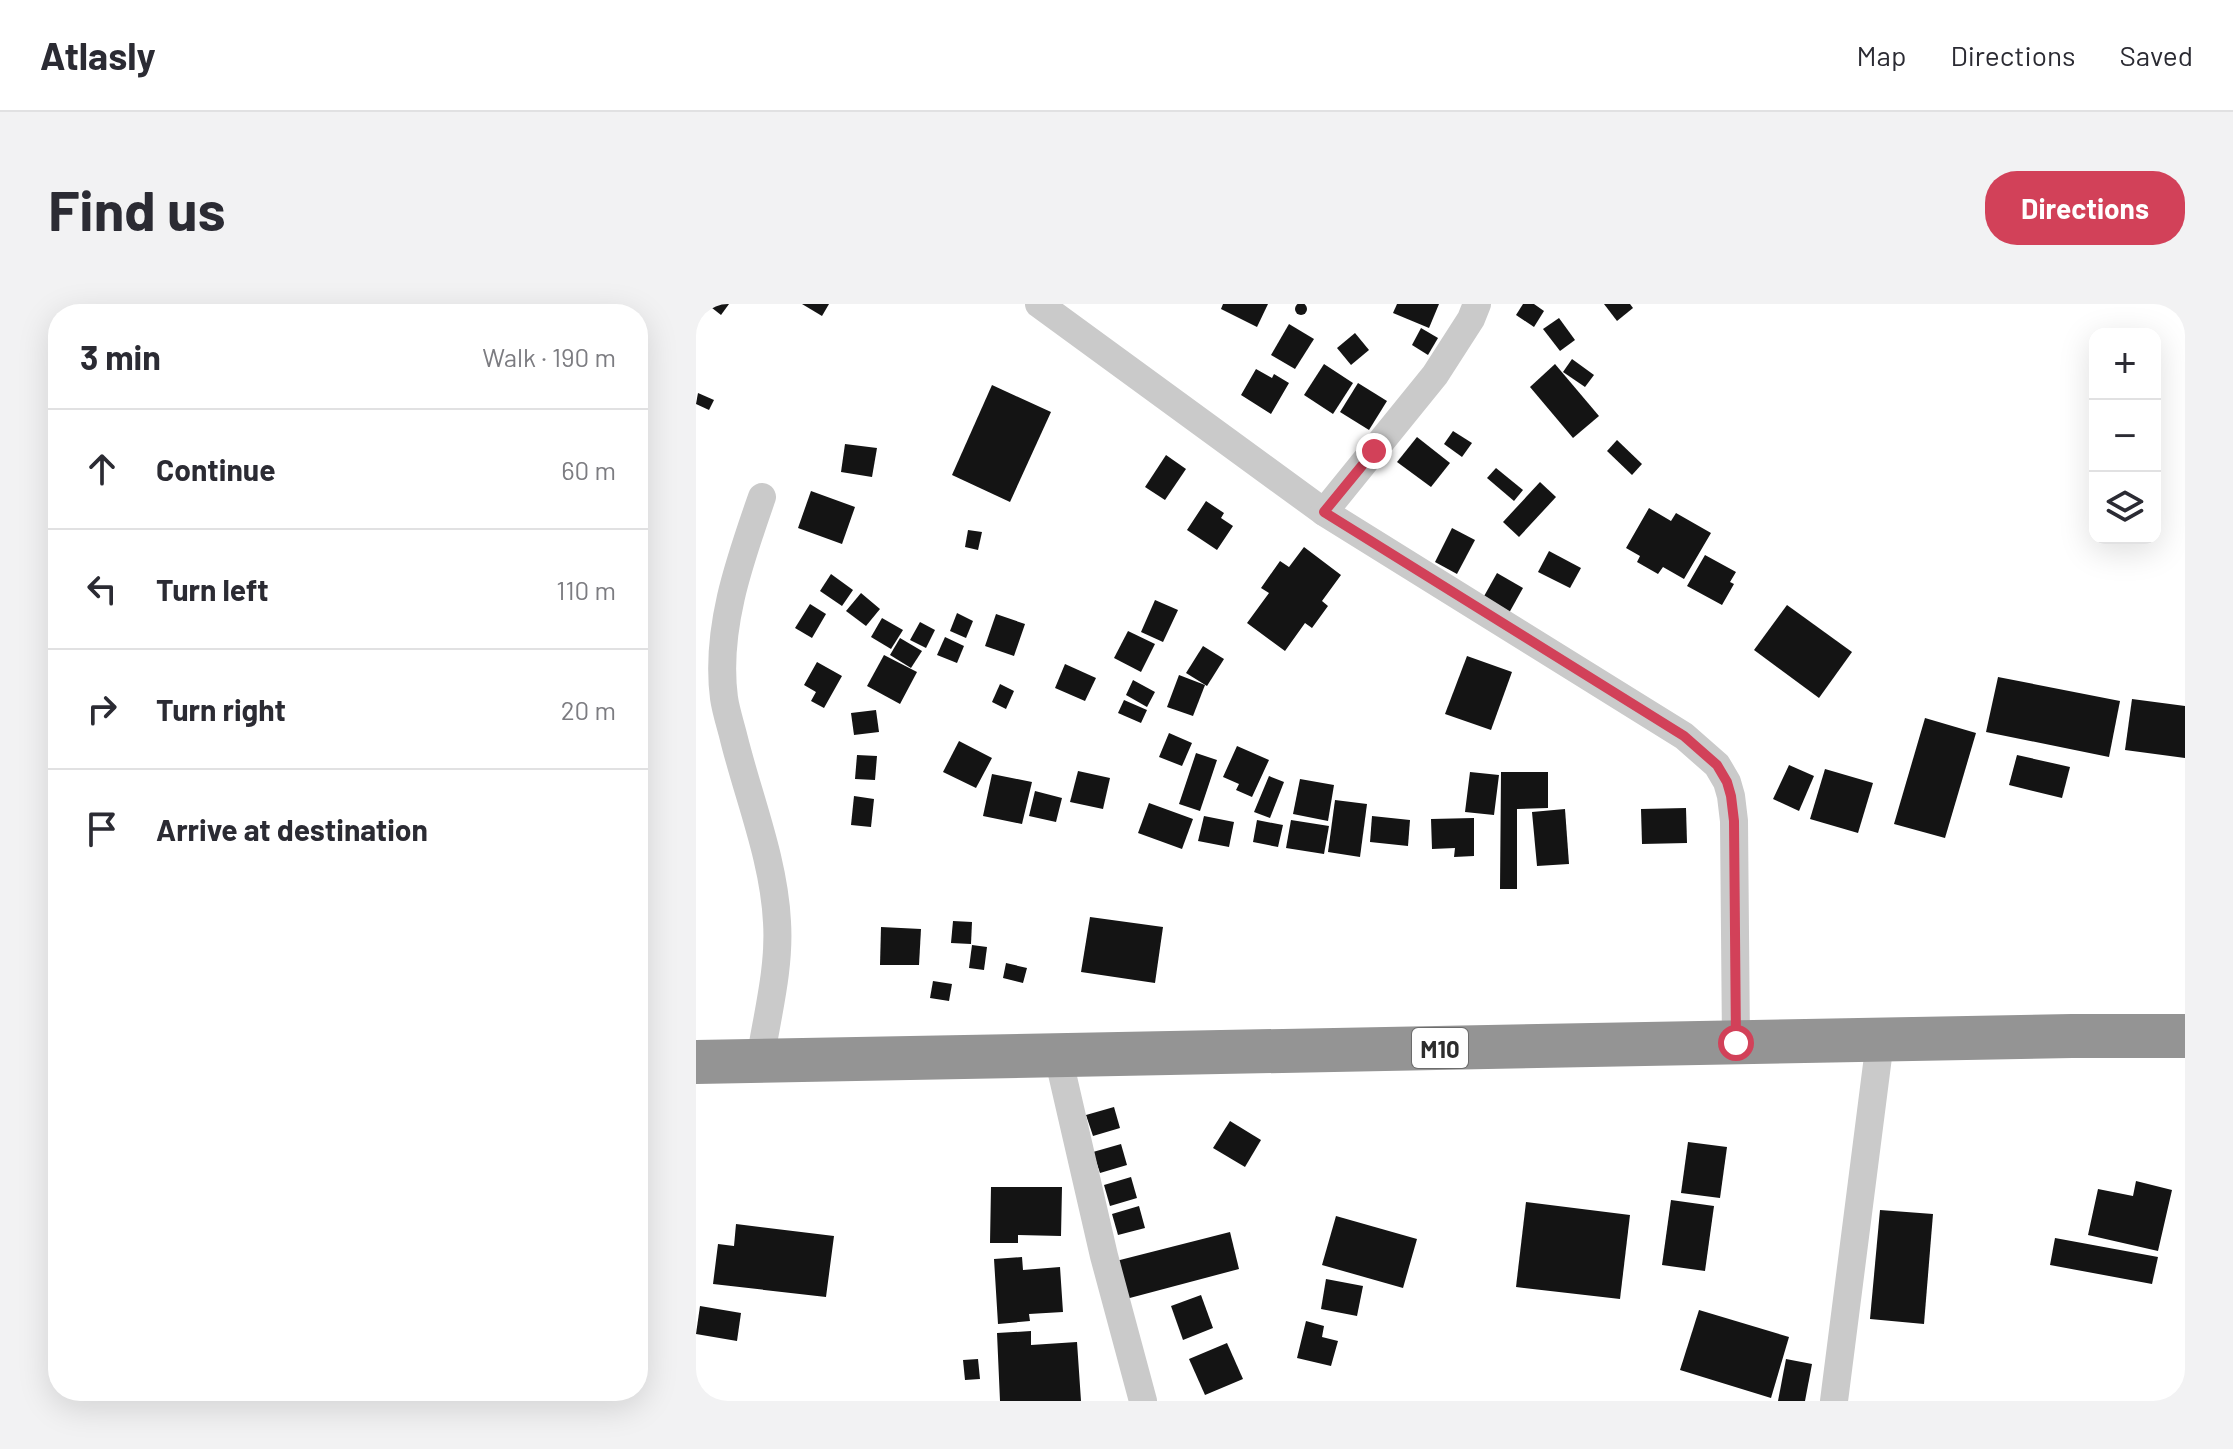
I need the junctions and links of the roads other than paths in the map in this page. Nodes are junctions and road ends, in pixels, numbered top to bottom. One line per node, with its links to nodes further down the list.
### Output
1 (1039, 304): 4 (street)
2 (1477, 304): 4 (street)
3 (762, 497): 9 (street)
4 (1324, 512): 7 (street)
5 (2185, 1036): 6 (highway, M10)
6 (1880, 1041): 7 (highway, M10); 12 (street)
7 (1736, 1043): 8 (highway, M10)
8 (1058, 1056): 9 (highway, M10); 11 (street)
9 (760, 1061): 10 (highway, M10)
10 (696, 1062)
11 (1143, 1401)
12 (1834, 1401)

